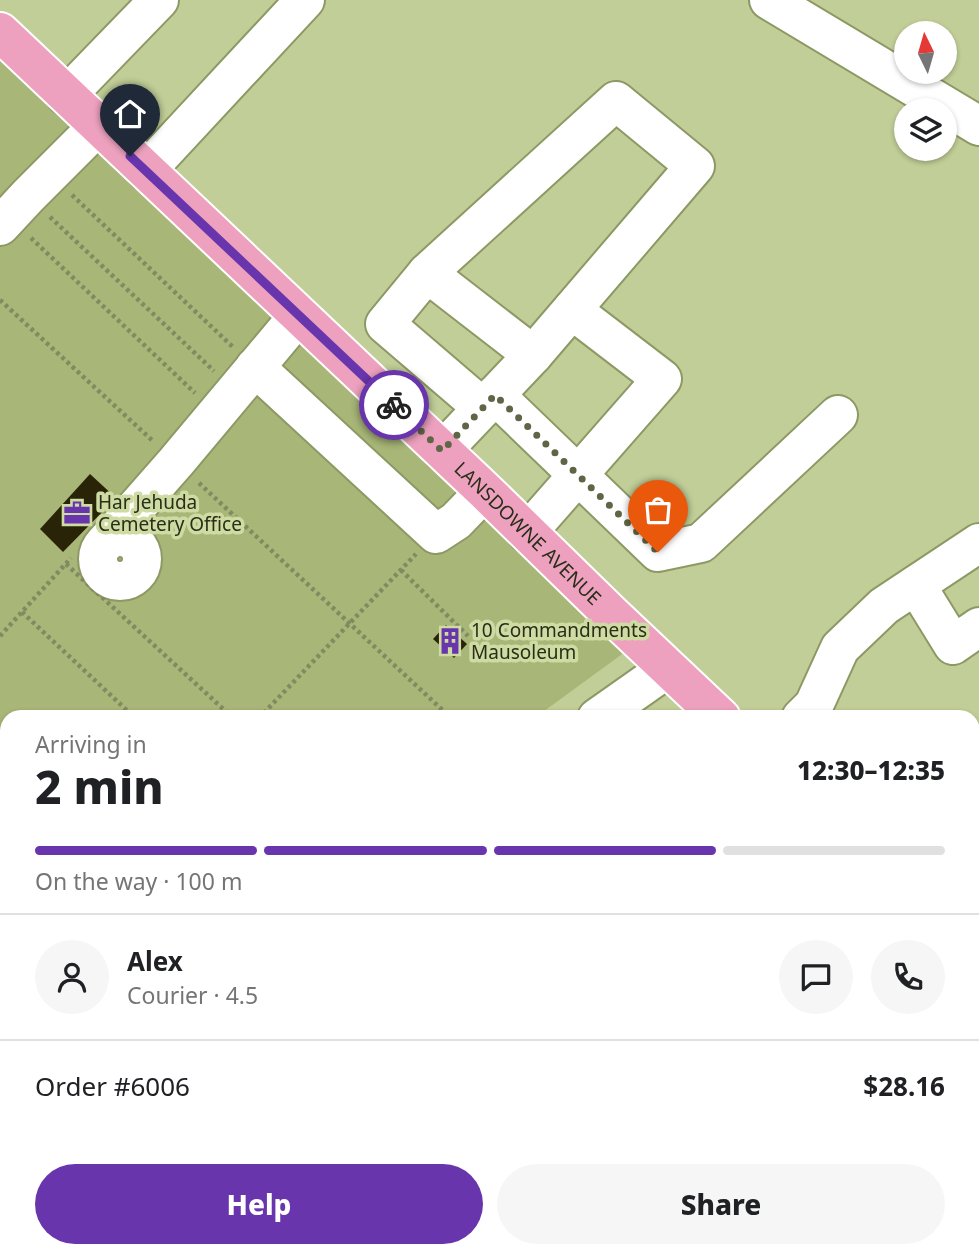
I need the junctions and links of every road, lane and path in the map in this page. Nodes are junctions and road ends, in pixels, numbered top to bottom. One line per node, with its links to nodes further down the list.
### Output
1 (159, 0): 5 (street)
2 (304, 0): 8 (street)
3 (769, 0): 7 (street)
4 (0, 32): 5 (main road, LANSDOWNE AVENUE)
5 (66, 96): 6 (main road, LANSDOWNE AVENUE)
6 (99, 126): 8 (main road, LANSDOWNE AVENUE); 9 (street)
7 (979, 126)
8 (146, 172): 13 (main road, LANSDOWNE AVENUE)
9 (21, 203): 15 (path); 15 (path); 15 (path)
10 (426, 273): 12 (street); 14 (street); 16 (street)
11 (0, 300): 19 (path)
12 (572, 310): 14 (street); 20 (street)
13 (299, 314): 15 (street); 18 (main road, LANSDOWNE AVENUE)
14 (533, 355): 16 (street)
15 (236, 390): 19 (street); 23 (street)
16 (489, 401): 18 (street); 20 (street)
17 (838, 415): 20 (street)
18 (442, 451): 21 (main road, LANSDOWNE AVENUE)
19 (176, 462): 25 (street); 30 (path)
20 (578, 476): 22 (street)
21 (485, 491): 22 (main road, LANSDOWNE AVENUE); 23 (street)
22 (527, 533): 34 (main road, LANSDOWNE AVENUE)
23 (436, 534): 27 (path)
24 (979, 543): 28 (street)
25 (87, 551): 26 (path)
26 (66, 564): 29 (path); 36 (path)
27 (401, 570): 30 (path); 33 (path)
28 (916, 585): 31 (street); 41 (street)
29 (22, 612): 32 (path); 35 (path)
30 (349, 623): 37 (path); 38 (path)
31 (979, 627)
32 (0, 636)
33 (468, 636)
34 (668, 668): 39 (street); 40 (main road, LANSDOWNE AVENUE)
35 (126, 710)
36 (224, 710)
37 (267, 710)
38 (442, 710)
39 (608, 710)
40 (713, 710)
41 (809, 710)

